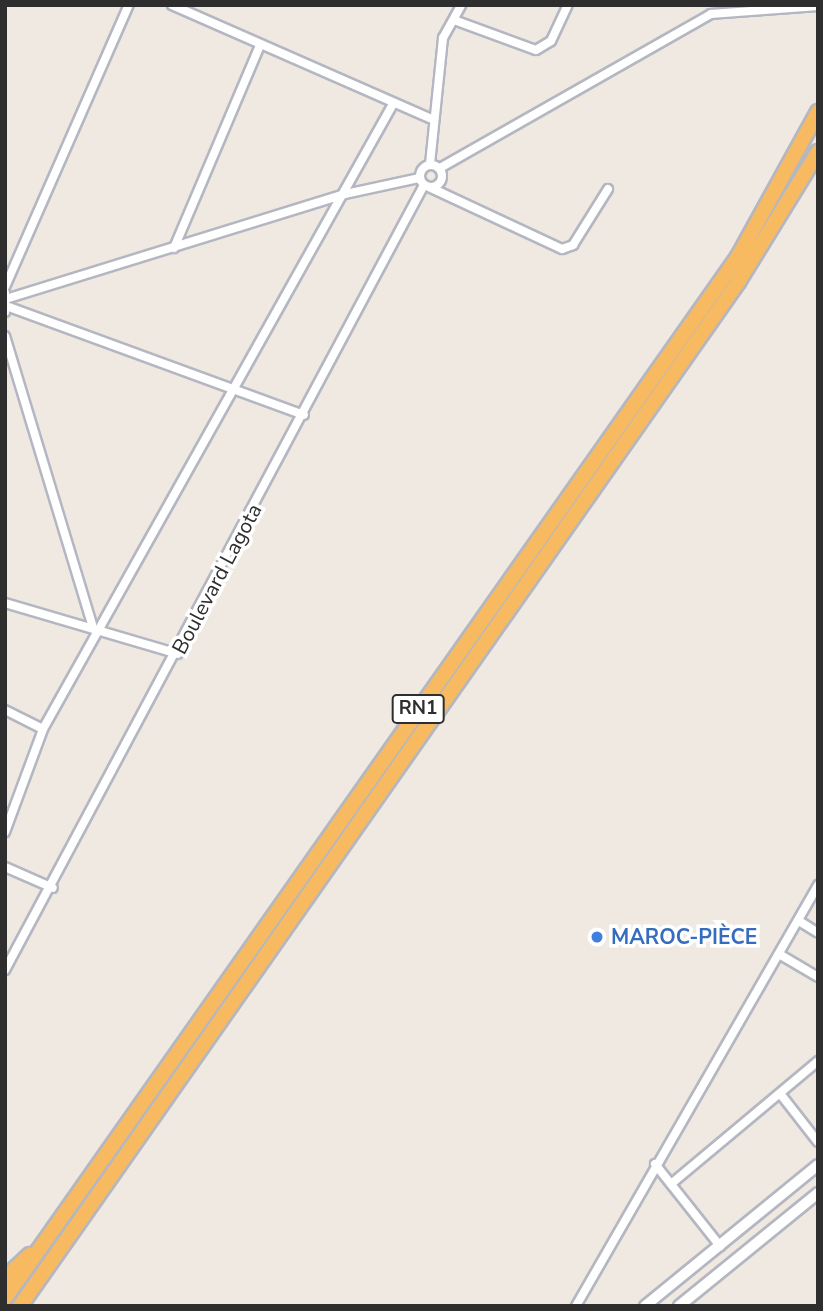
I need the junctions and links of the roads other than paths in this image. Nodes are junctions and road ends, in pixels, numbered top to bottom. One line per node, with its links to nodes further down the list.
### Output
1 (129, 5): 20 (street)
2 (172, 5): 9 (street)
3 (461, 5): 8 (street)
4 (568, 5): 8 (street)
5 (716, 5): 7 (street)
6 (818, 6): 7 (street)
7 (711, 14): 15 (street)
8 (454, 20): 12 (street)
9 (260, 46): 10 (street); 19 (street)
10 (393, 104): 12 (street); 18 (street)
11 (818, 112): 47 (highway, RN1)
12 (430, 118): 14 (street)
13 (818, 152): 48 (highway, RN1)
14 (430, 164): 15 (street); 16 (street)
15 (440, 168): 16 (street)
16 (424, 183): 17 (street); 18 (street); 24 (street, Boulevard Lagota)
17 (608, 189)
18 (345, 194): 19 (street); 23 (street)
19 (174, 248): 21 (street)
20 (5, 287)
21 (7, 302): 23 (street)
22 (5, 336): 26 (street)
23 (234, 386): 24 (street); 26 (street)
24 (304, 415): 27 (street, Boulevard Lagota)
25 (5, 603): 26 (street)
26 (96, 626): 27 (street); 29 (street)
27 (178, 654): 33 (street, Boulevard Lagota)
28 (5, 710): 29 (street)
29 (43, 729): 30 (street)
30 (5, 832)
31 (5, 867): 33 (street)
32 (818, 885): 34 (street)
33 (53, 888): 37 (street, Boulevard Lagota)
34 (799, 921): 35 (street); 36 (street)
35 (818, 933)
36 (779, 954): 38 (street); 42 (street)
37 (5, 970)
38 (818, 977)
39 (818, 1062): 40 (street)
40 (782, 1096): 41 (street); 44 (street)
41 (818, 1142)
42 (655, 1164): 44 (street); 53 (street)
43 (818, 1165): 46 (street)
44 (671, 1184): 46 (street)
45 (818, 1193): 55 (street)
46 (719, 1246): 54 (street)
47 (37, 1251): 49 (highway); 50 (highway, RN1)
48 (49, 1266): 51 (highway, RN1); 52 (highway)
49 (5, 1279)
50 (5, 1298)
51 (20, 1306)
52 (28, 1306)
53 (576, 1306)
54 (645, 1306)
55 (679, 1306)

